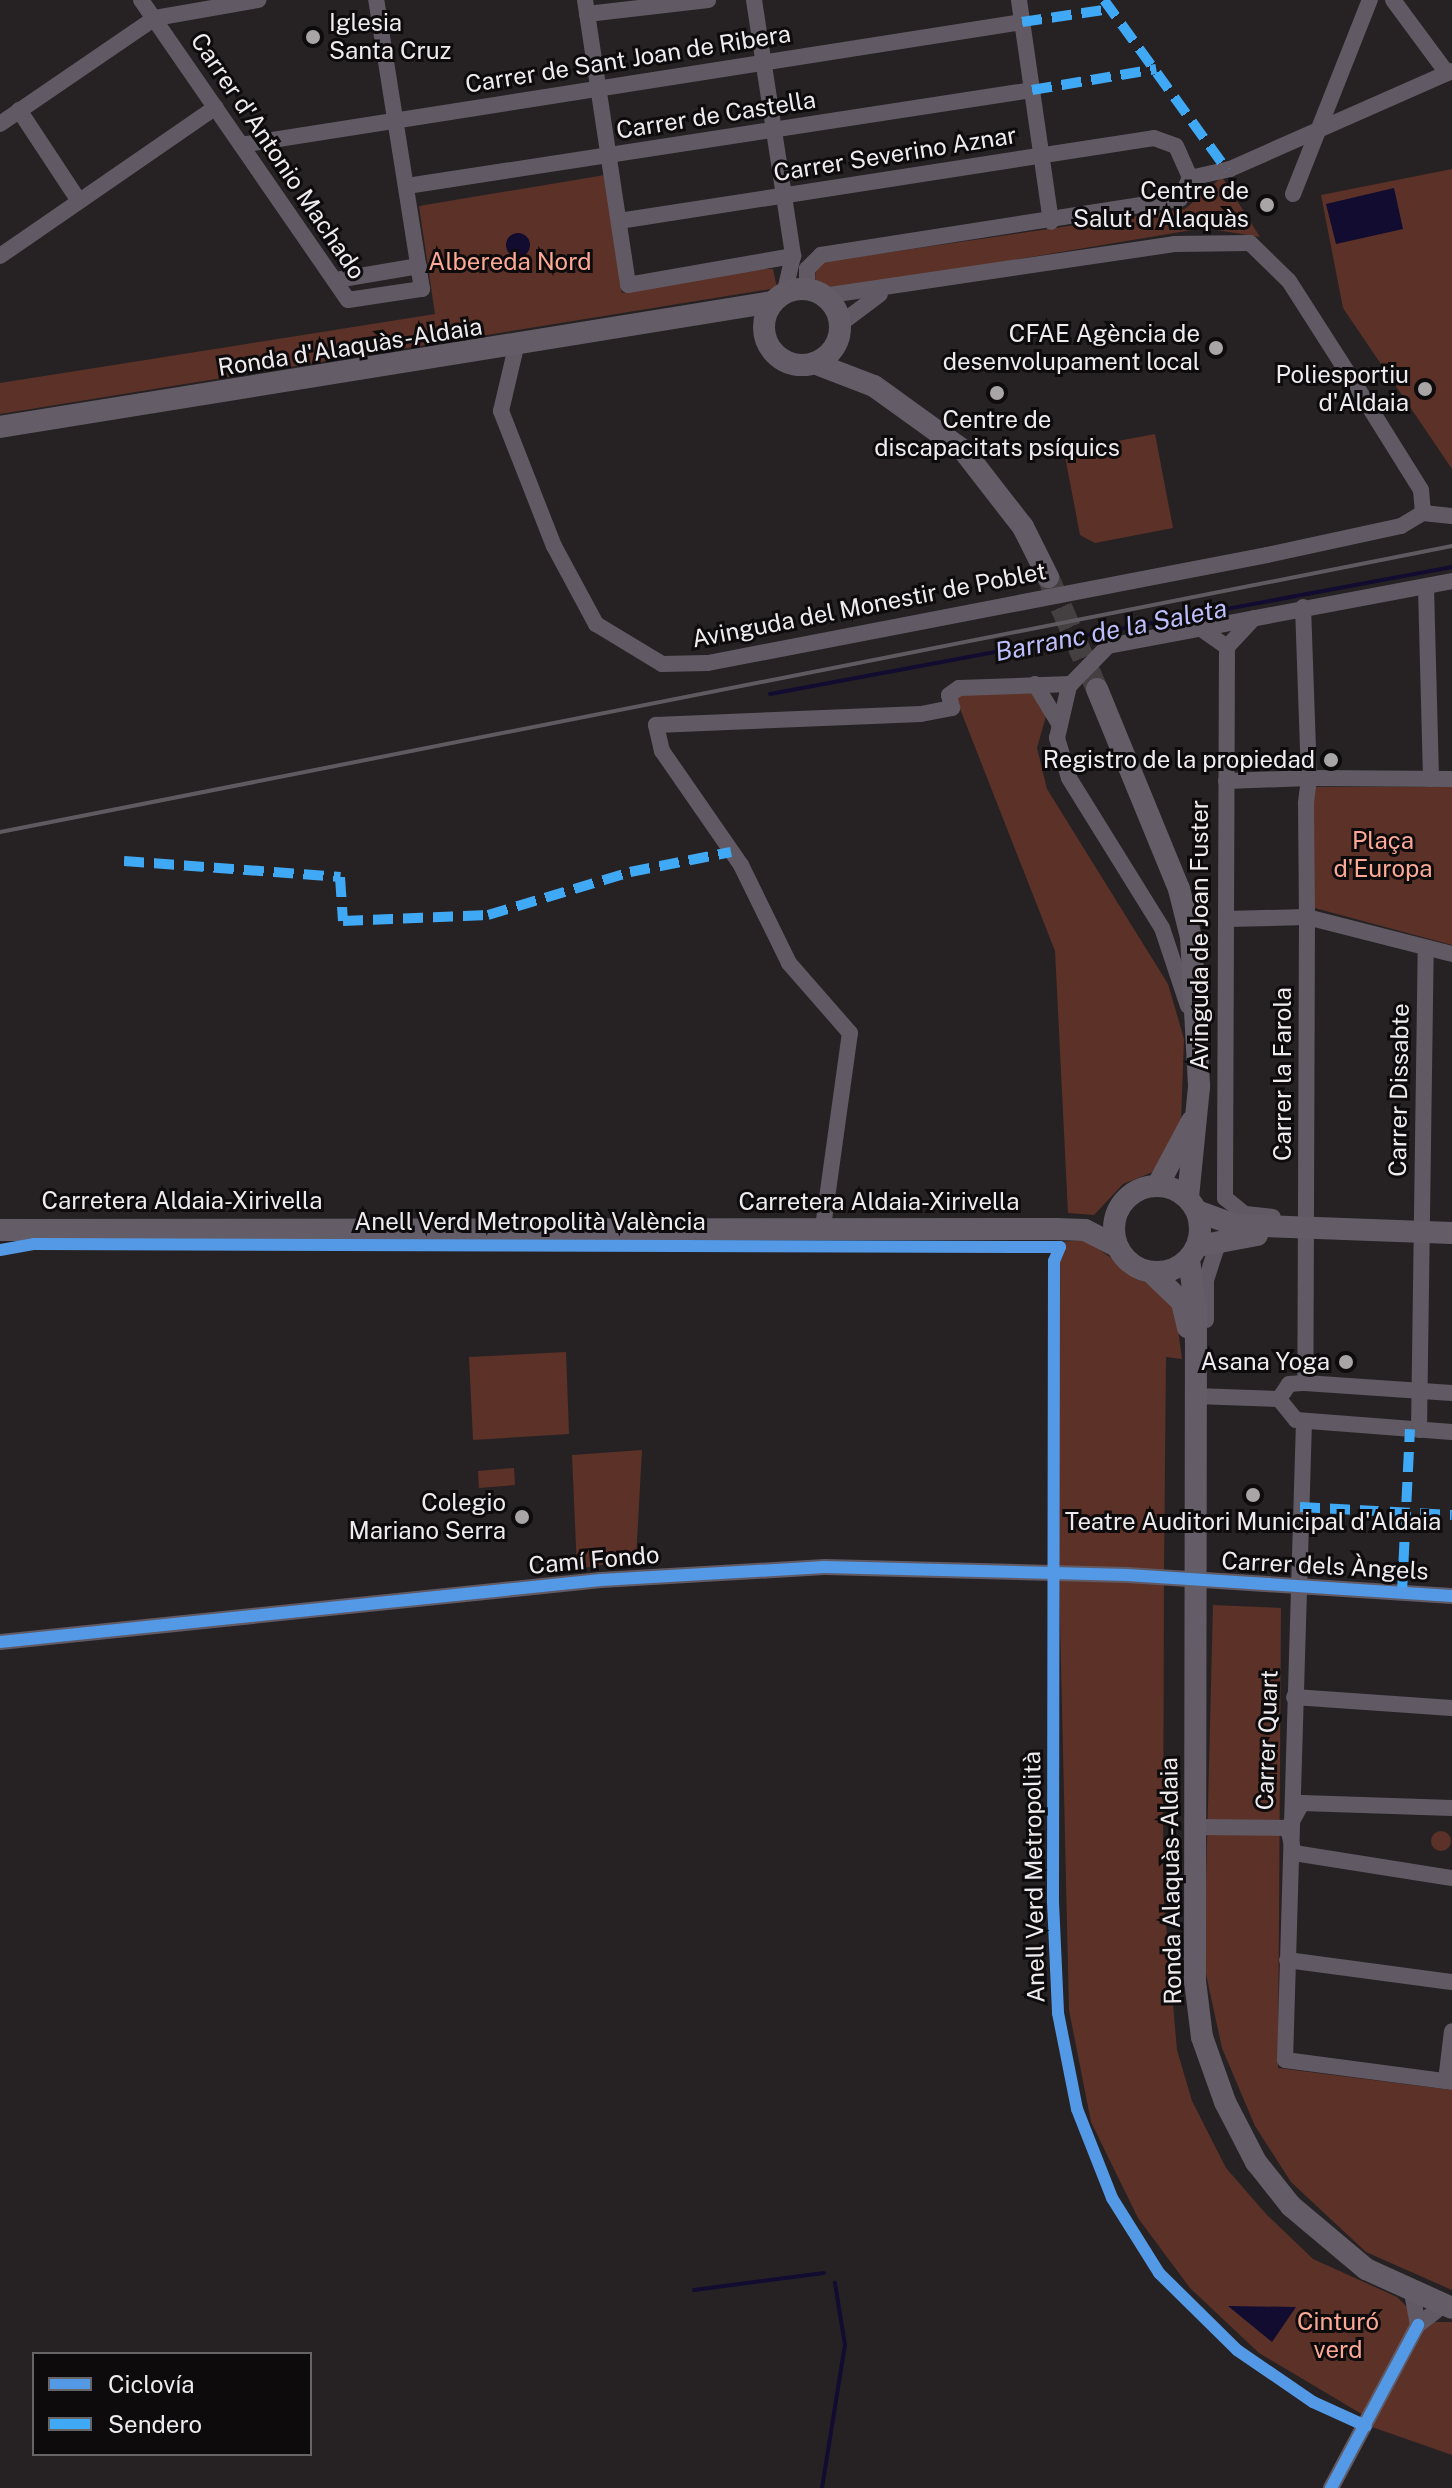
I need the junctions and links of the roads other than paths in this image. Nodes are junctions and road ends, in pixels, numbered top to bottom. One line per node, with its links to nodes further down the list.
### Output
1 (141, 0): 10 (street, Carrer d'Antonio Machado)
2 (258, 0): 10 (street)
3 (376, 0): 18 (street)
4 (708, 0): 9 (street)
5 (754, 0): 12 (street)
6 (1019, 0): 11 (street)
7 (1370, 0): 20 (street)
8 (1393, 0): 13 (street)
9 (586, 7): 14 (street)
10 (155, 18): 16 (street, Carrer d'Antonio Machado); 17 (street)
11 (1022, 22): 12 (street, Carrer de Sant Joan de Ribera); 15 (street)
12 (764, 62): 14 (street, Carrer de Sant Joan de Ribera); 21 (street)
13 (1450, 72): 20 (street)
14 (599, 87): 18 (street, Carrer de Sant Joan de Ribera); 24 (street)
15 (1032, 90): 21 (street, Carrer de Castella); 23 (street)
16 (216, 107): 22 (street, Carrer d'Antonio Machado); 29 (street)
17 (19, 110): 19 (street); 29 (street)
18 (395, 119): 22 (street, Carrer de Sant Joan de Ribera); 26 (street)
19 (0, 124)
20 (1322, 127): 25 (street); 27 (street)
21 (774, 129): 24 (street, Carrer de Castella); 28 (street)
22 (241, 145): 35 (street, Carrer d'Antonio Machado)
23 (1042, 155): 25 (street, Carrer Severino Aznar); 28 (street, Carrer Severino Aznar); 31 (street)
24 (609, 156): 26 (street, Carrer de Castella); 30 (street)
25 (1190, 178): 31 (street)
26 (407, 186): 34 (street)
27 (1293, 194)
28 (784, 196): 30 (street, Carrer Severino Aznar); 33 (street)
29 (79, 201): 32 (street)
30 (619, 221): 33 (street)
31 (1051, 222): 37 (street)
32 (0, 256)
33 (793, 256): 38 (street)
34 (419, 266): 35 (street); 35 (street, Carrer d'Antonio Machado)
35 (336, 280)
36 (901, 284): 37 (street); 40 (street); 46 (street)
37 (815, 292): 38 (street, Ronda d'Alaquàs-Aldaia); 40 (street, Ronda d'Alaquàs-Aldaia)
38 (778, 298): 39 (street, Ronda d'Alaquàs-Aldaia); 41 (street)
39 (708, 317): 41 (street, Ronda d'Alaquàs-Aldaia); 42 (street, Ronda d'Alaquàs-Aldaia)
40 (839, 333): 43 (street); 44 (street, Ronda d'Alaquàs-Aldaia)
41 (764, 334): 43 (street, Ronda d'Alaquàs-Aldaia)
42 (516, 347): 45 (street, Ronda d'Alaquàs-Aldaia); 46 (street, Avinguda del Monestir de Poblet)
43 (814, 363): 44 (street, Ronda d'Alaquàs-Aldaia)
44 (874, 386): 48 (street, Ronda d'Alaquàs-Aldaia)
45 (0, 427)
46 (1423, 513): 47 (street, Avinguda del Monestir de Poblet)
47 (1452, 516)
48 (1048, 577)
49 (1452, 581): 50 (street)
50 (1426, 587): 51 (street); 60 (street)
51 (1303, 607): 52 (street); 59 (street)
52 (1258, 615): 53 (street); 54 (street)
53 (1197, 626): 54 (street); 56 (street)
54 (1227, 647): 62 (street, Avinguda de Joan Fuster)
55 (1035, 684): 56 (street); 58 (street); 73 (street)
56 (1071, 684): 58 (street)
57 (1097, 689): 68 (street)
58 (1060, 725): 69 (street)
59 (1309, 778): 60 (street); 62 (street); 63 (street)
60 (1431, 779): 61 (street)
61 (1452, 779)
62 (1226, 781): 64 (street, Avinguda de Joan Fuster)
63 (1307, 917): 64 (street); 65 (street); 76 (street, Carrer la Farola)
64 (1226, 919): 67 (street, Avinguda de Joan Fuster)
65 (1426, 948): 66 (street); 77 (street, Carrer Dissabte)
66 (1452, 954)
67 (1225, 1061): 68 (street); 76 (street, Avinguda de Joan Fuster)
68 (1199, 1096): 69 (street); 71 (street)
69 (1179, 1155): 70 (street)
70 (1158, 1185): 71 (street); 72 (street)
71 (1193, 1204): 76 (street); 81 (street)
72 (1115, 1214): 75 (street, Carretera Aldaia-Xirivella); 80 (street)
73 (823, 1227): 74 (street, Carretera Aldaia-Xirivella); 75 (street, Carretera Aldaia-Xirivella)
74 (0, 1230)
75 (1085, 1230): 80 (street, Carretera Aldaia-Xirivella)
76 (1306, 1231): 77 (street); 79 (street); 84 (street)
77 (1421, 1232): 78 (street); 85 (street, Carrer Dissabte)
78 (1452, 1233)
79 (1235, 1236): 81 (street); 83 (street)
80 (1116, 1246): 82 (street)
81 (1193, 1253): 82 (street); 83 (street)
82 (1152, 1273): 83 (street)
83 (1196, 1356): 87 (street)
84 (1305, 1383): 85 (street); 88 (street)
85 (1420, 1391): 86 (street); 90 (street, Carrer Dissabte)
86 (1452, 1393)
87 (1196, 1396): 88 (street); 92 (street)
88 (1279, 1399): 89 (street)
89 (1304, 1421): 90 (street); 93 (street, Carrer Quart)
90 (1419, 1430): 91 (street)
91 (1452, 1432)
92 (1195, 1579): 93 (street, Carrer dels Àngels); 95 (street, Camí Fondo); 99 (street, Ronda Alaquàs-Aldaia)
93 (1296, 1587): 94 (street, Carrer dels Àngels); 96 (street, Carrer Quart)
94 (1452, 1596)
95 (0, 1642)
96 (1294, 1697): 97 (street); 100 (street, Carrer Quart)
97 (1452, 1708)
98 (1452, 1808): 100 (street)
99 (1195, 1827): 100 (street); 106 (street, Ronda Alaquàs-Aldaia)
100 (1288, 1828): 101 (street); 102 (street, Carrer Quart)
101 (1452, 1878)
102 (1287, 1960): 103 (street); 105 (street, Carrer Quart)
103 (1452, 1982)
104 (1452, 2031): 105 (street)
105 (1449, 2081)
106 (1412, 2292): 107 (street, Ronda Alaquàs-Aldaia); 108 (street)
107 (1448, 2307): 108 (street)
108 (1418, 2325): 109 (street)
109 (1331, 2488)

